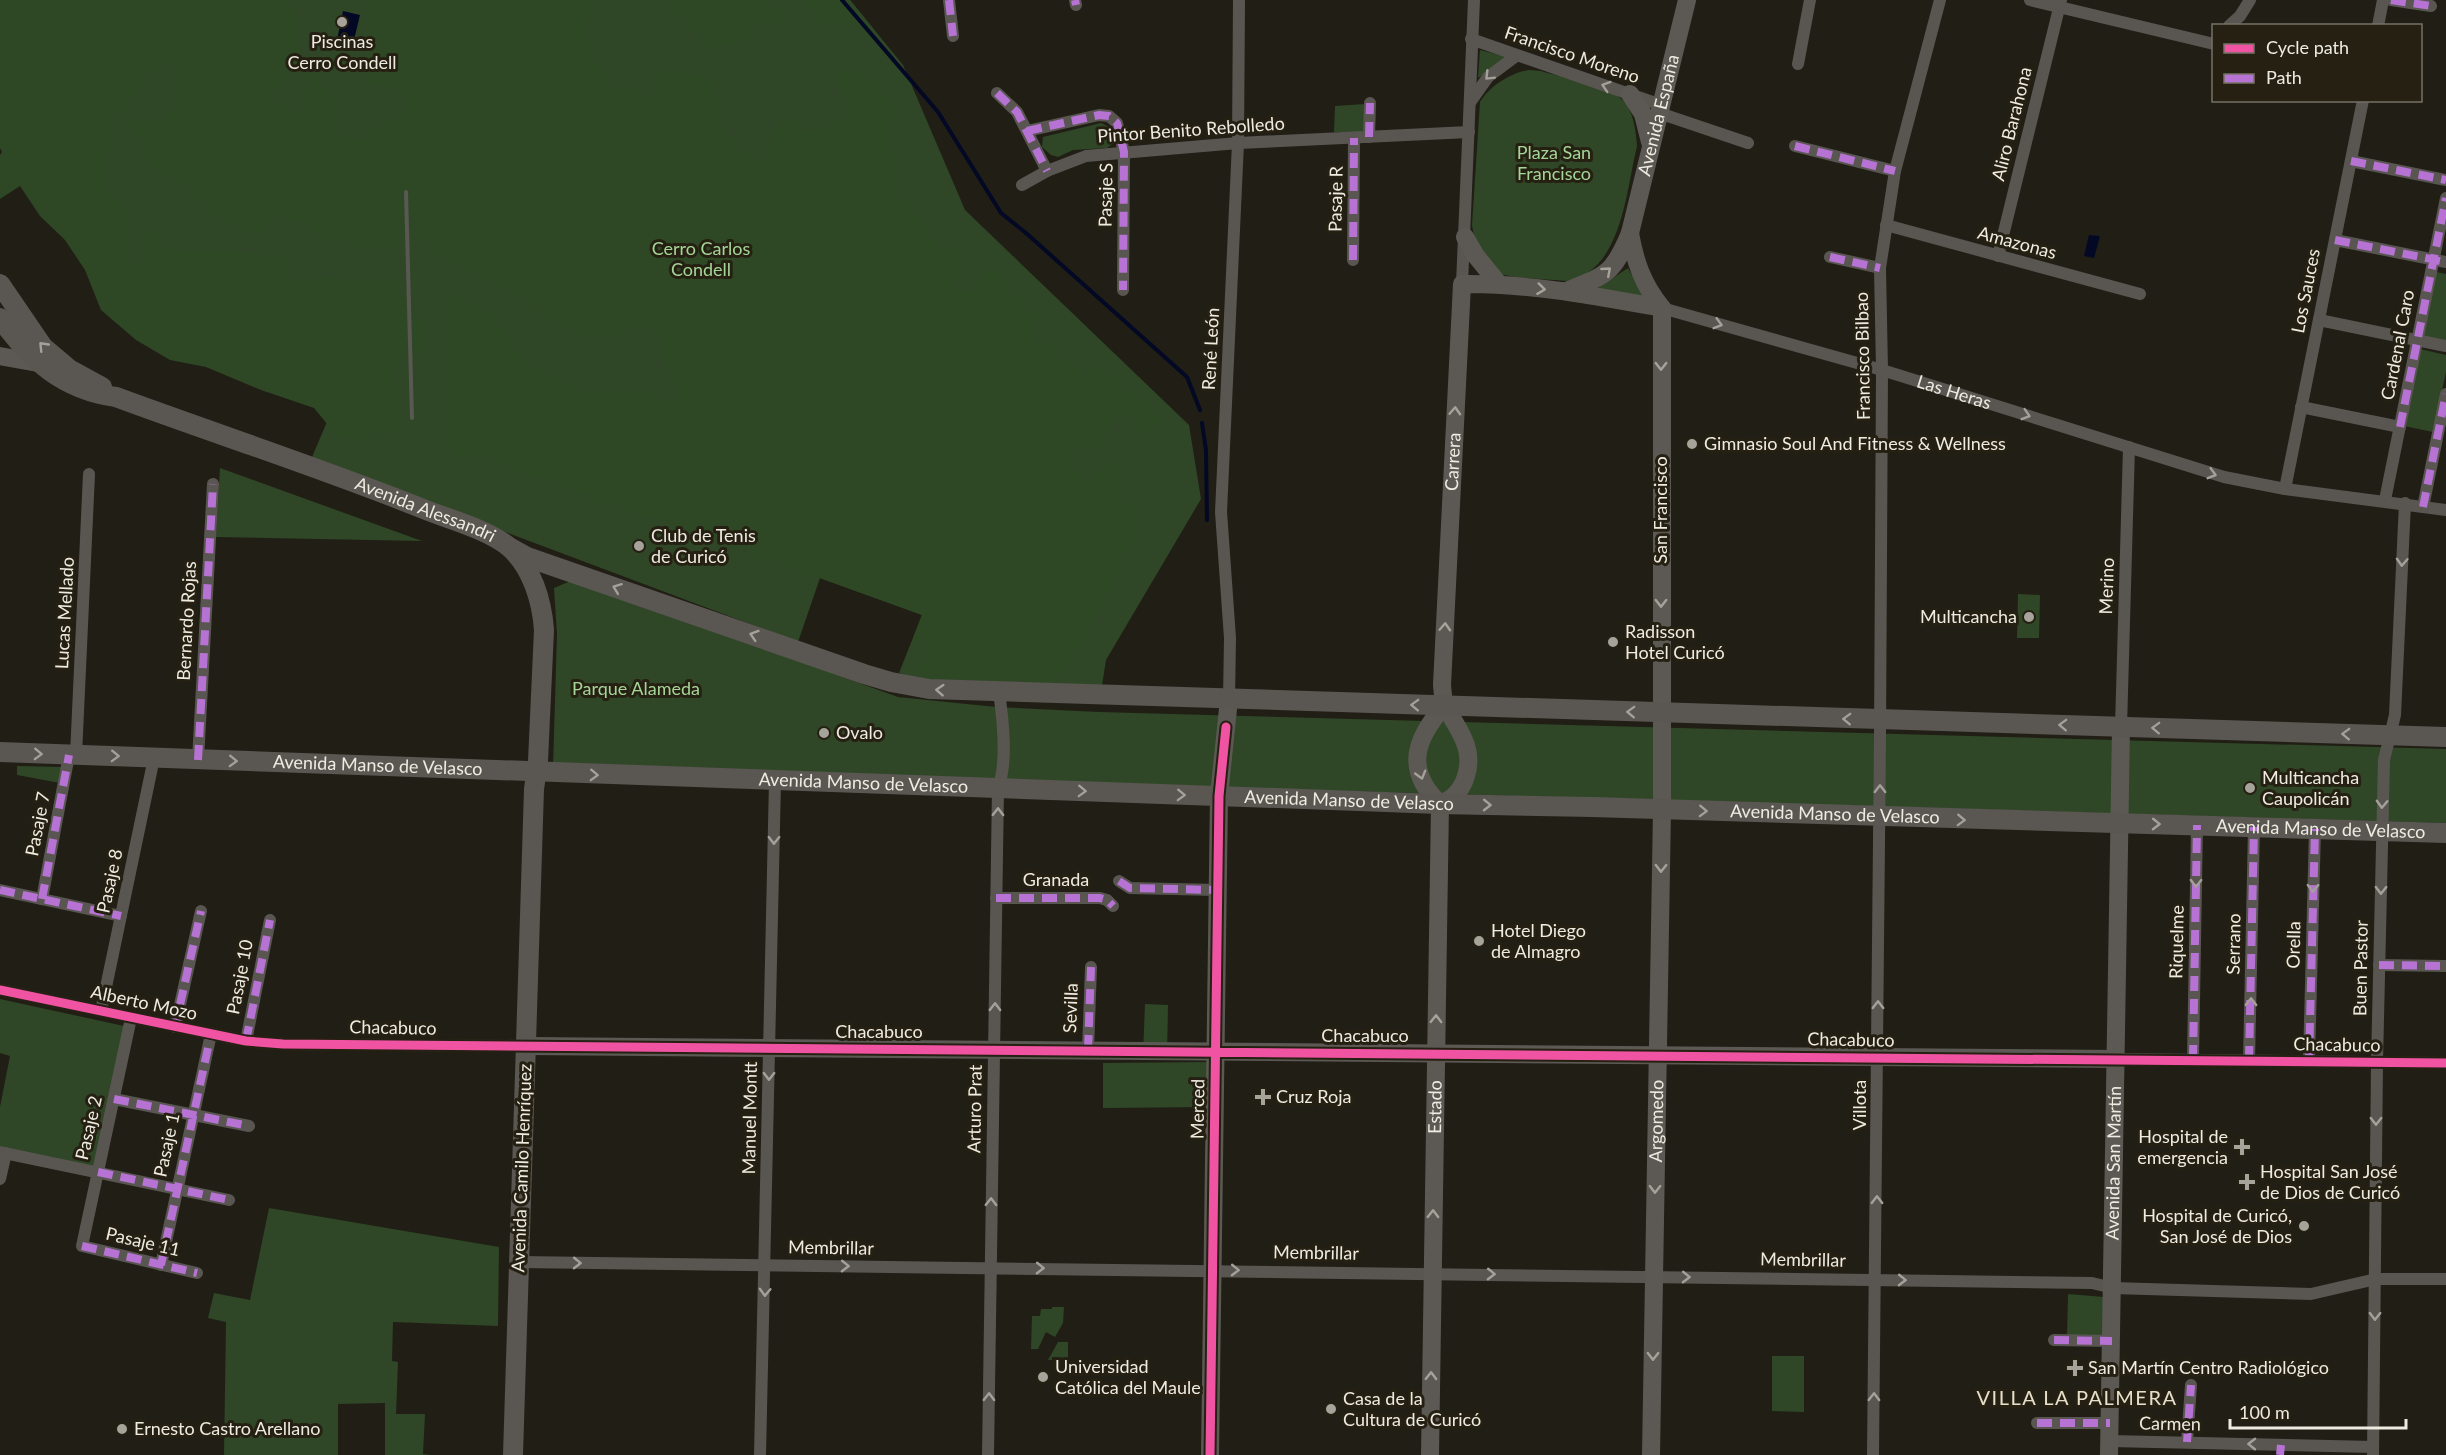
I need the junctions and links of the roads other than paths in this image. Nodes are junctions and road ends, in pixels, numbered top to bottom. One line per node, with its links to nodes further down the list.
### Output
1 (949, 0): 15 (street)
2 (1239, 0): 32 (street, René León)
3 (1474, 0): 17 (street, Carrera)
4 (1687, 0): 27 (street, Avenida España)
5 (1810, 0): 21 (street)
6 (1940, 0): 39 (street, Francisco Bilbao)
7 (2030, 0): 11 (street)
8 (2250, 0): 13 (street)
9 (2383, 0): 14 (street)
10 (2391, 0): 12 (street)
11 (2061, 4): 18 (street); 47 (street, Aliro Barahona)
12 (2431, 6)
13 (2231, 24)
14 (2378, 24)
15 (953, 36)
16 (2212, 36): 18 (street)
17 (1471, 39): 20 (street, Francisco Moreno); 26 (street, Carrera)
18 (2196, 40): 19 (street)
19 (2212, 44)
20 (1516, 56): 23 (street, Francisco Moreno, one-way to 20); 26 (street, one-way to 26)
21 (1798, 64)
22 (997, 93): 28 (street)
23 (1630, 94): 27 (street, Francisco Moreno); 35 (street)
24 (2363, 102): 37 (street, Los Sauces)
25 (1370, 103): 30 (street)
26 (1470, 104): 29 (street, Carrera)
27 (1660, 109): 33 (street, Francisco Moreno); 35 (street, Avenida España)
28 (1027, 131): 36 (street, Pasaje S); 38 (street)
29 (1469, 132): 30 (street, Pintor Benito Rebolledo); 45 (street, Carrera)
30 (1369, 137): 31 (street, Pintor Benito Rebolledo)
31 (1354, 138): 32 (street, Pintor Benito Rebolledo); 49 (street, Pasaje R)
32 (1238, 143): 36 (street, Pintor Benito Rebolledo); 85 (street, René León)
33 (1748, 143)
34 (1795, 146): 39 (street)
35 (1651, 147): 44 (street, Avenida España)
36 (1124, 153): 38 (street, Pintor Benito Rebolledo); 55 (street, Pasaje S)
37 (2350, 161): 40 (street); 46 (street, Los Sauces)
38 (1047, 171): 41 (street, Pintor Benito Rebolledo)
39 (1896, 171): 43 (street, Francisco Bilbao)
40 (2446, 180)
41 (1022, 185)
42 (2446, 198): 50 (street, Cardenal Caro)
43 (1886, 225): 47 (street, Amazonas); 51 (street, Francisco Bilbao)
44 (1630, 232): 56 (street, Avenida España, one-way to 44); 58 (street, Avenida España)
45 (1465, 237): 52 (street); 54 (street, Carrera)
46 (2335, 240): 50 (street); 62 (street, Los Sauces)
47 (1998, 256): 57 (street, Amazonas)
48 (1830, 257): 51 (street)
49 (1353, 261)
50 (2440, 261): 63 (street, Cardenal Caro)
51 (1880, 268): 67 (street, Francisco Bilbao)
52 (1498, 283): 54 (street, Las Heras); 56 (street, Las Heras, one-way to 56)
53 (0, 284): 61 (main road)
54 (1461, 284): 86 (street, Carrera, one-way to 54)
55 (1123, 290)
56 (1565, 291): 58 (street, Las Heras)
57 (2140, 294)
58 (1662, 308): 67 (street, Las Heras, one-way to 67); 87 (street, San Francisco, one-way to 87)
59 (0, 309): 61 (main road)
60 (0, 318): 66 (main road)
61 (22, 318): 69 (main road, one-way to 61)
62 (2319, 320): 63 (street); 70 (street, Los Sauces)
63 (2417, 340): 64 (street); 72 (street, Cardenal Caro)
64 (2446, 346)
65 (0, 356): 66 (street)
66 (38, 363): 69 (main road)
67 (1882, 370): 73 (street, Las Heras, one-way to 73); 88 (street, Francisco Bilbao)
68 (2446, 394): 71 (street)
69 (116, 397): 81 (main road, Avenida Alessandri)
70 (2301, 407): 72 (street); 76 (street, Los Sauces)
71 (2443, 426): 79 (street)
72 (2400, 427): 77 (street, Cardenal Caro)
73 (2129, 447): 76 (street, Las Heras, one-way to 76); 89 (street, Merino)
74 (89, 474): 93 (street, Lucas Mellado)
75 (213, 484): 95 (street, Bernardo Rojas)
76 (2284, 489): 77 (street, Las Heras)
77 (2385, 500): 78 (street, Las Heras)
78 (2405, 503): 79 (street, Las Heras); 90 (street, one-way to 90)
79 (2423, 507): 80 (street, Las Heras)
80 (2446, 510)
81 (509, 547): 82 (main road); 83 (main road, Avenida Alessandri)
82 (579, 573): 83 (main road); 84 (main road, one-way to 82)
83 (536, 589): 96 (main road, Avenida Alessandri)
84 (999, 692): 85 (main road); 98 (street, Arturo Prat)
85 (1229, 699): 86 (main road, one-way to 85); 99 (street, Merced)
86 (1444, 706): 87 (main road, one-way to 86); 100 (street, one-way to 100); 100 (street)
87 (1660, 713): 88 (main road, one-way to 87); 101 (street, Argomedo)
88 (1880, 720): 89 (main road, one-way to 88); 102 (street, Villota, one-way to 88)
89 (2121, 727): 90 (main road, one-way to 89); 103 (street, Avenida San Martín)
90 (2389, 735): 91 (main road); 107 (street, Buen Pastor, one-way to 107)
91 (2446, 737)
92 (0, 752): 93 (main road, Avenida Manso de Velasco, one-way to 93)
93 (73, 755): 94 (main road, Avenida Manso de Velasco, one-way to 94); 113 (street, Pasaje 7)
94 (154, 758): 95 (main road, Avenida Manso de Velasco); 116 (street, Pasaje 8)
95 (198, 760): 96 (main road, Avenida Manso de Velasco, one-way to 96)
96 (535, 773): 97 (main road, Avenida Manso de Velasco, one-way to 97); 128 (main road, Avenida Camilo Henríquez)
97 (775, 781): 98 (main road, Avenida Manso de Velasco); 129 (street, Manuel Montt, one-way to 129)
98 (998, 788): 99 (main road, Avenida Manso de Velasco, one-way to 99); 112 (street, Arturo Prat, one-way to 98)
99 (1219, 796): 100 (main road, Avenida Manso de Velasco); 111 (street, Merced)
100 (1440, 804): 101 (main road, Avenida Manso de Velasco, one-way to 101); 133 (street, Estado, one-way to 100)
101 (1662, 810): 102 (main road, Avenida Manso de Velasco, one-way to 102); 134 (street, Argomedo, one-way to 134)
102 (1880, 818): 103 (main road, Avenida Manso de Velasco, one-way to 103); 135 (street, Villota, one-way to 102)
103 (2119, 824): 104 (main road, Avenida Manso de Velasco, one-way to 104); 136 (street, Avenida San Martín)
104 (2197, 825): 105 (main road, Avenida Manso de Velasco); 137 (street, Riquelme, one-way to 137)
105 (2254, 827): 106 (main road, Avenida Manso de Velasco); 138 (street, Serrano, one-way to 105)
106 (2314, 829): 107 (main road, Avenida Manso de Velasco); 139 (street, Orella, one-way to 139)
107 (2382, 832): 108 (main road, Avenida Manso de Velasco); 118 (street, Buen Pastor, one-way to 118)
108 (2446, 834)
109 (1119, 881): 111 (street)
110 (0, 890): 113 (street)
111 (1217, 890): 132 (street, Merced)
112 (996, 898): 114 (street, Granada); 130 (street, Arturo Prat, one-way to 112)
113 (42, 899): 116 (street)
114 (1113, 906)
115 (201, 910): 124 (street)
116 (121, 916): 122 (street, Pasaje 8)
117 (270, 920): 126 (street, Pasaje 10)
118 (2379, 965): 119 (street); 140 (street, Buen Pastor)
119 (2446, 966)
120 (1091, 967): 131 (street, Sevilla)
121 (0, 990): 122 (street, Alberto Mozo)
122 (101, 1011): 123 (street, Alberto Mozo)
123 (131, 1018): 124 (street, Alberto Mozo); 142 (street, Pasaje 2)
124 (175, 1027): 125 (street, Alberto Mozo)
125 (211, 1034): 126 (street, Alberto Mozo); 143 (street, Pasaje 1)
126 (246, 1041): 127 (street, Alberto Mozo)
127 (283, 1044): 128 (street, Chacabuco)
128 (525, 1046): 129 (street, Chacabuco); 151 (main road, Avenida Camilo Henríquez)
129 (769, 1048): 130 (street, Chacabuco); 153 (street, Manuel Montt, one-way to 153)
130 (994, 1050): 131 (street, Chacabuco); 154 (street, Arturo Prat, one-way to 130)
131 (1088, 1050): 132 (street, Chacabuco)
132 (1215, 1052): 133 (street, Chacabuco); 155 (street, Merced)
133 (1436, 1053): 134 (street, Chacabuco); 157 (street, Estado, one-way to 133)
134 (1658, 1055): 135 (street, Chacabuco); 158 (street, Argomedo, one-way to 158)
135 (1878, 1057): 136 (street, Chacabuco); 160 (street, Villota, one-way to 135)
136 (2116, 1059): 137 (street, Chacabuco); 162 (street, Avenida San Martín)
137 (2193, 1060): 138 (street, Chacabuco)
138 (2250, 1061): 139 (street, Chacabuco)
139 (2309, 1061): 140 (street, Chacabuco)
140 (2377, 1062): 141 (street, Chacabuco); 161 (street, Buen Pastor, one-way to 161)
141 (2446, 1063)
142 (114, 1099): 143 (street); 146 (street, Pasaje 2)
143 (192, 1115): 144 (street); 148 (street, Pasaje 1)
144 (249, 1126)
145 (3, 1152): 146 (street); 147 (street)
146 (98, 1172): 148 (street); 150 (street, Pasaje 2)
147 (0, 1179)
148 (176, 1189): 149 (street); 152 (street, Pasaje 1)
149 (229, 1200)
150 (82, 1246): 152 (street, Pasaje 11)
151 (519, 1262): 153 (street, Membrillar, one-way to 153); 171 (main road, Avenida Camilo Henríquez)
152 (161, 1265): 156 (street, Pasaje 11)
153 (766, 1265): 154 (street, Membrillar, one-way to 154); 172 (street, Manuel Montt, one-way to 172)
154 (991, 1268): 155 (street, Membrillar, one-way to 155); 173 (street, Arturo Prat, one-way to 154)
155 (1213, 1270): 157 (street, Membrillar, one-way to 157); 174 (street, Merced)
156 (197, 1273)
157 (1432, 1273): 158 (street, Membrillar, one-way to 158); 175 (street, Estado, one-way to 157)
158 (1654, 1276): 160 (street, Membrillar, one-way to 160); 176 (street, Argomedo, one-way to 176)
159 (2446, 1279): 161 (street)
160 (1876, 1280): 162 (street, Membrillar, one-way to 162); 177 (street, Villota, one-way to 160)
161 (2376, 1280): 162 (street, Membrillar); 170 (street, Buen Pastor, one-way to 170)
162 (2113, 1288): 164 (street, Avenida San Martín)
163 (2054, 1340): 164 (street)
164 (2112, 1341): 167 (street, Avenida San Martín)
165 (2191, 1385): 168 (street)
166 (2037, 1423): 167 (street, Carmen)
167 (2110, 1440): 168 (street, Carmen)
168 (2187, 1442): 169 (street, Carmen, one-way to 168)
169 (2281, 1450): 170 (street, Carmen)
170 (2373, 1451)
171 (513, 1455)
172 (760, 1455)
173 (988, 1455)
174 (1210, 1455)
175 (1430, 1455)
176 (1651, 1455)
177 (1873, 1455)

